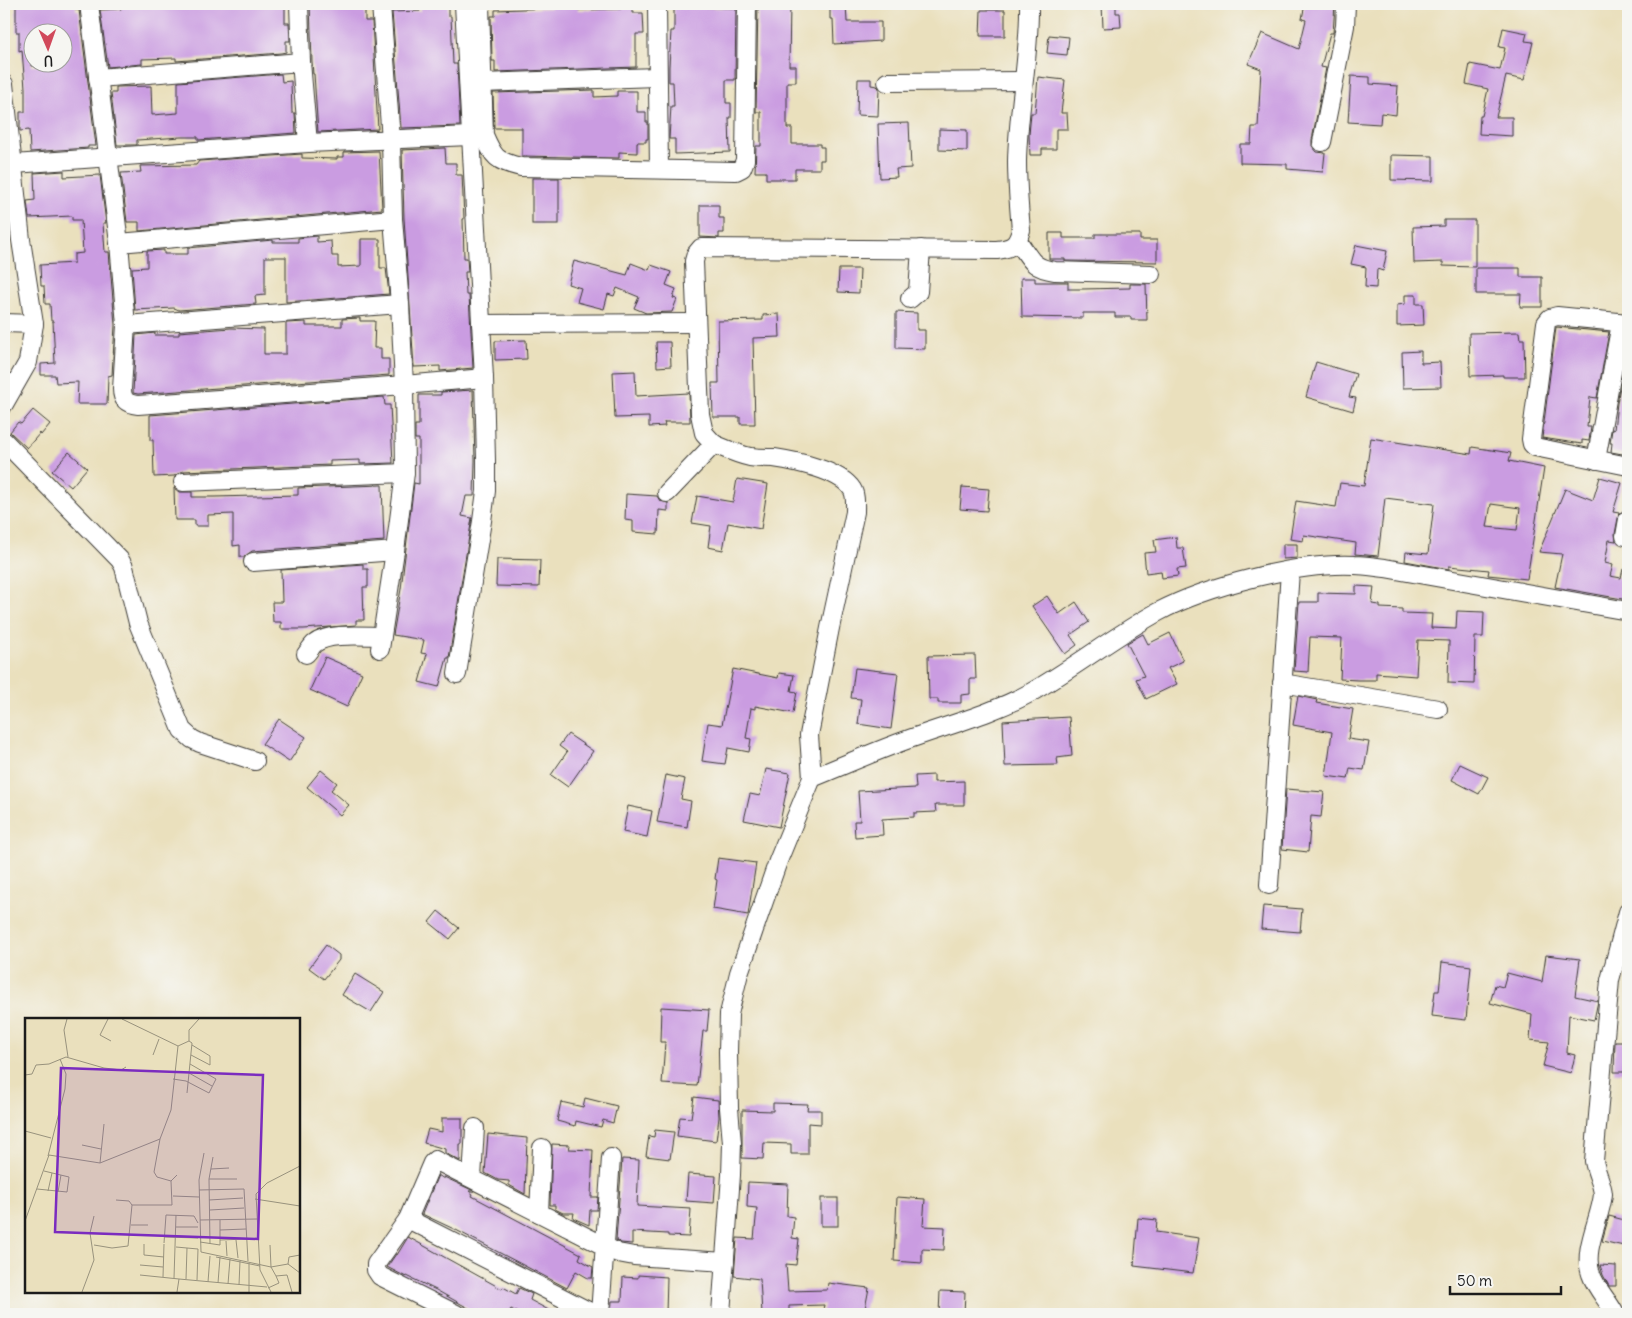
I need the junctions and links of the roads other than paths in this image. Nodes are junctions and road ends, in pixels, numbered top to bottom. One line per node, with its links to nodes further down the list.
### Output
1 (89, 4): 11 (street)
2 (299, 4): 10 (street)
3 (381, 4): 18 (street)
4 (464, 4): 17 (street)
5 (480, 4): 15 (street)
6 (657, 4): 12 (street)
7 (747, 4): 23 (street)
8 (1029, 4): 13 (street)
9 (1346, 4): 20 (street)
10 (301, 62): 11 (street); 19 (street)
11 (98, 78): 21 (street)
12 (657, 78): 15 (street); 23 (street)
13 (1023, 81): 14 (street); 25 (street)
14 (887, 82)
15 (483, 83): 23 (street)
16 (4, 84): 22 (street)
17 (470, 136): 18 (street); 35 (street)
18 (391, 140): 19 (street); 24 (street)
19 (308, 142): 21 (street)
20 (1322, 142)
21 (108, 157): 22 (street); 26 (street)
22 (14, 164): 34 (street)
23 (659, 169)
24 (393, 219): 26 (street); 30 (street)
25 (1018, 241): 27 (street); 28 (street)
26 (119, 243): 36 (street)
27 (921, 249): 29 (street); 32 (street)
28 (1151, 274)
29 (910, 299)
30 (400, 304): 36 (street); 38 (street)
31 (4, 323): 34 (street)
32 (696, 323): 35 (street); 41 (street)
33 (1625, 323): 42 (street); 42 (street)
34 (34, 324): 39 (street)
35 (481, 324): 37 (street)
36 (126, 325): 38 (street)
37 (484, 378): 38 (street); 52 (street)
38 (404, 386): 44 (street)
39 (4, 404)
40 (4, 441): 55 (street)
41 (714, 444): 46 (street); 56 (street)
42 (1596, 460): 43 (street)
43 (1628, 466)
44 (404, 473): 45 (street); 47 (street)
45 (183, 482)
46 (667, 493)
47 (396, 552): 48 (street); 51 (street)
48 (253, 562)
49 (1290, 571): 50 (street); 53 (street); 56 (street)
50 (1628, 611)
51 (306, 654)
52 (457, 674)
53 (1282, 683): 54 (street); 57 (street)
54 (1438, 710)
55 (255, 760)
56 (812, 778): 66 (street)
57 (1269, 885)
58 (1628, 912): 71 (street)
59 (475, 1128): 62 (street)
60 (542, 1148): 63 (street)
61 (611, 1158): 65 (street)
62 (472, 1178): 63 (street); 64 (street)
63 (539, 1213): 65 (street)
64 (408, 1219): 67 (street); 68 (street)
65 (604, 1247): 66 (street); 69 (street)
66 (725, 1262): 70 (street)
67 (456, 1314)
68 (594, 1314)
69 (600, 1314)
70 (721, 1314)
71 (1615, 1314)

